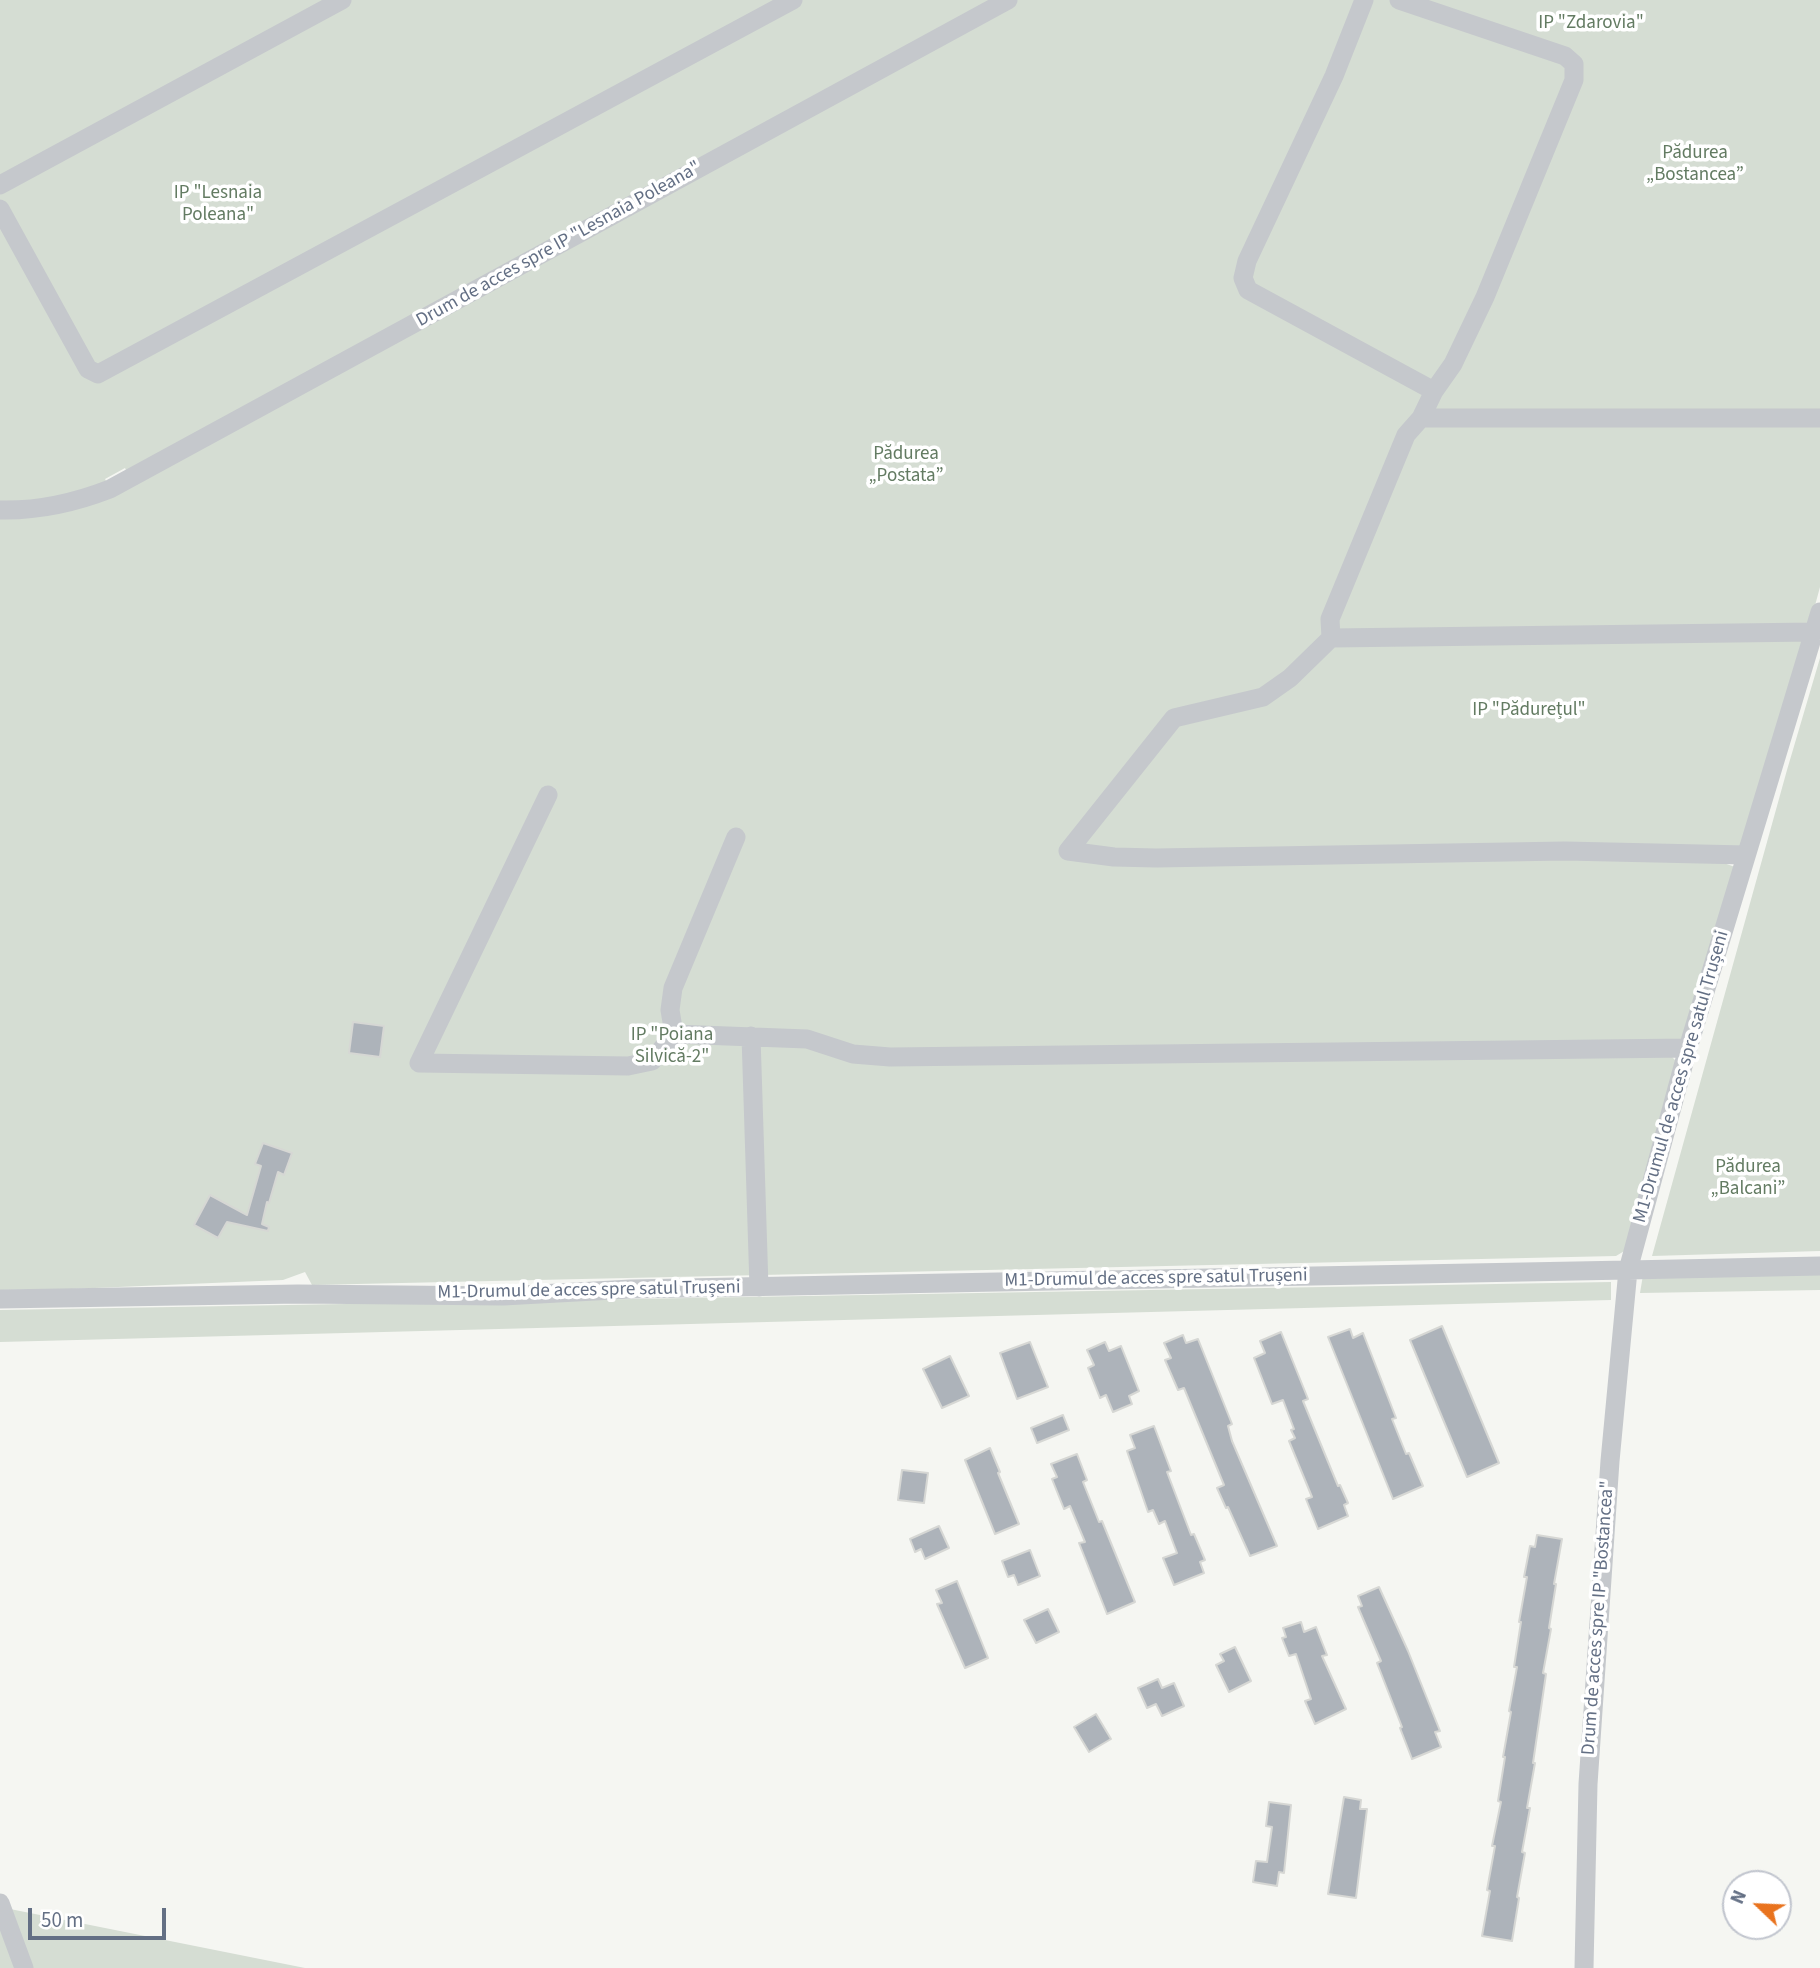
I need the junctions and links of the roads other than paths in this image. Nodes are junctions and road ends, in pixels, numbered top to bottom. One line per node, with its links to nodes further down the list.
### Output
1 (342, 0): 6 (street)
2 (793, 0): 7 (street)
3 (1008, 0): 11 (street, Drum de acces spre IP "Lesnaia Poleana")
4 (1364, 0): 8 (street)
5 (1399, 0): 8 (street)
6 (0, 185)
7 (0, 209)
8 (1434, 391): 9 (street)
9 (1421, 418): 10 (street); 13 (street)
10 (1820, 418)
11 (0, 510)
12 (1817, 622): 13 (street); 16 (street, M1-Drumul de acces spre satul Trușeni)
13 (1331, 638): 16 (street)
14 (548, 795): 17 (street)
15 (736, 837): 17 (street)
16 (1746, 855): 19 (street, M1-Drumul de acces spre satul Trușeni)
17 (674, 1034): 18 (street)
18 (751, 1037): 19 (street); 22 (street)
19 (1688, 1048): 21 (street, M1-Drumul de acces spre satul Trușeni)
20 (1820, 1266): 21 (street)
21 (1628, 1270): 22 (street, M1-Drumul de acces spre satul Trușeni); 26 (street, Drum de acces spre IP "Bostancea")
22 (759, 1287): 23 (street, M1-Drumul de acces spre satul Trușeni)
23 (0, 1299)
24 (0, 1903): 25 (street)
25 (24, 1968)
26 (1584, 1968)

